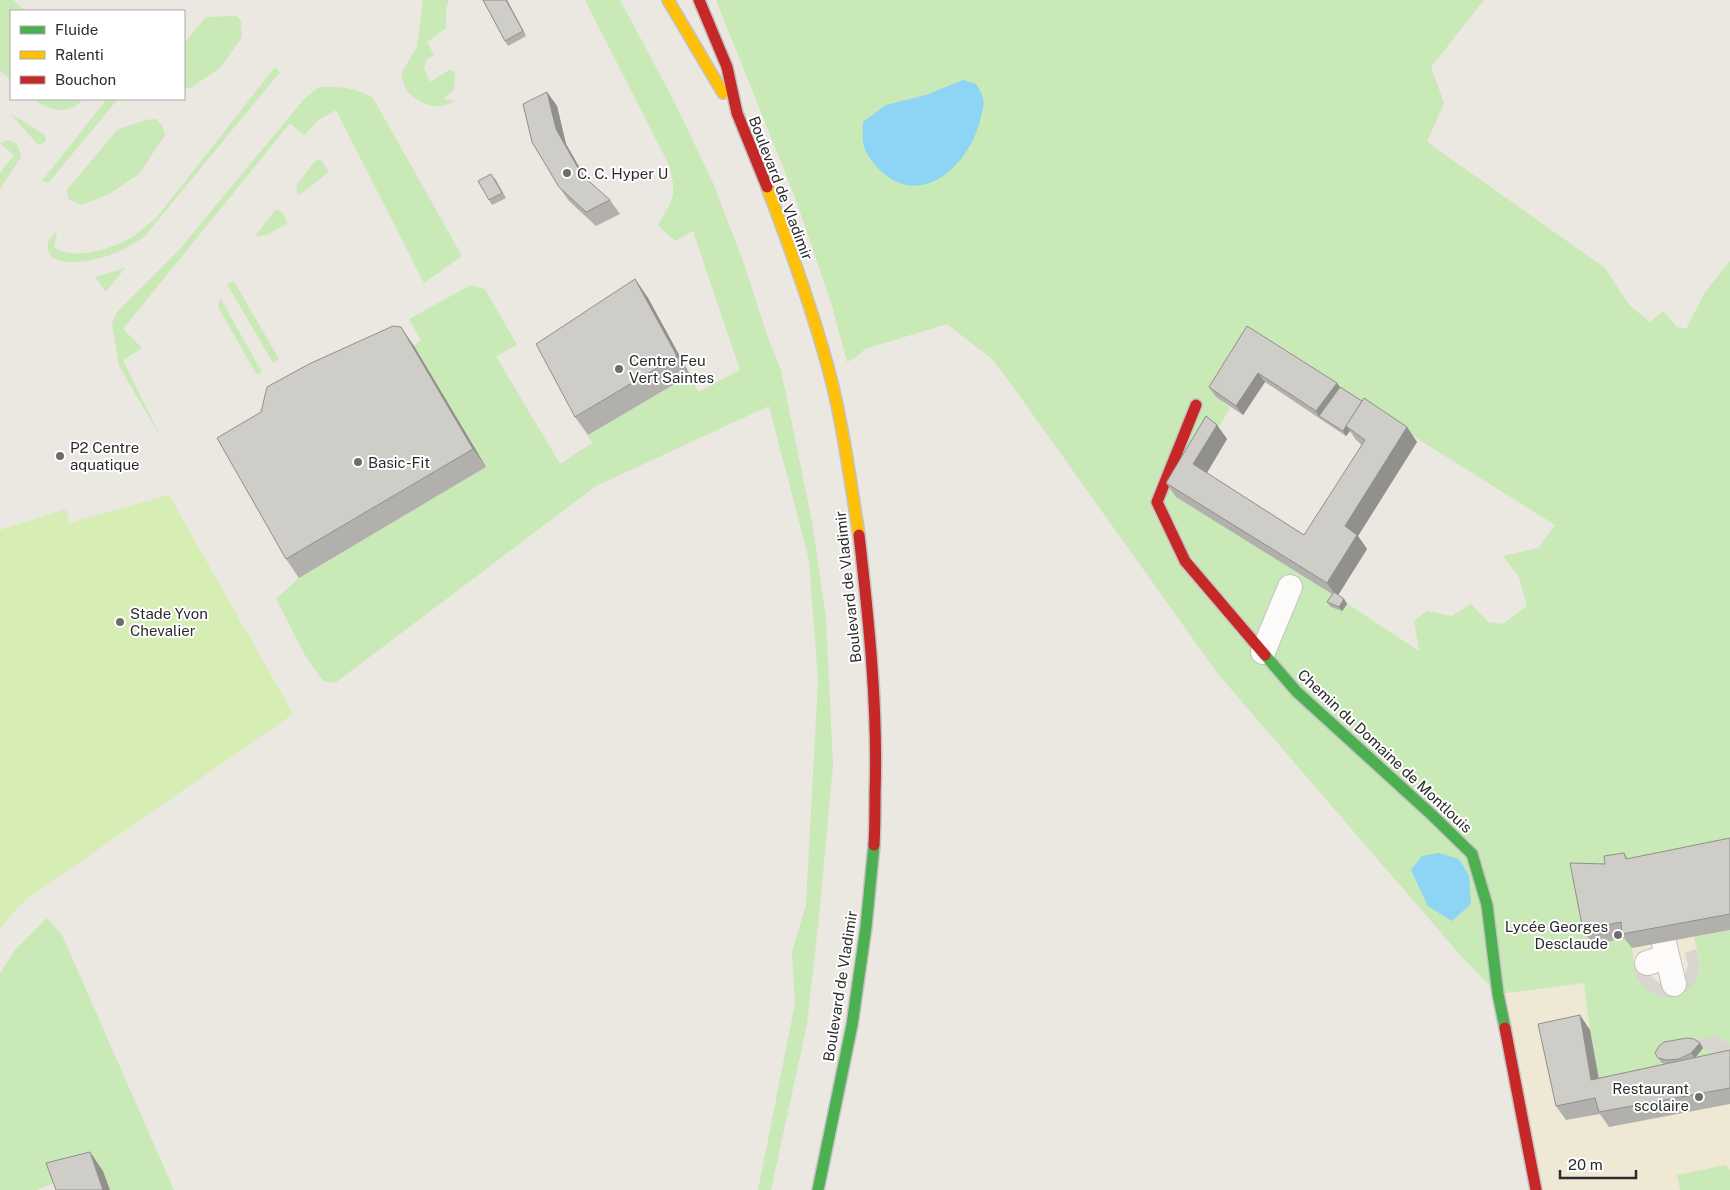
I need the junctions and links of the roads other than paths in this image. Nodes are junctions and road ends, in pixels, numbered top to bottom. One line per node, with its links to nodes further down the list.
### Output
1 (668, 0): 3 (main road)
2 (699, 0): 3 (main road, Boulevard de Vladimir)
3 (736, 113): 9 (main road, Boulevard de Vladimir)
4 (1196, 405): 6 (main road, Chemin du Domaine de Montlouis)
5 (1290, 587): 6 (street)
6 (1262, 652): 10 (main road, Chemin du Domaine de Montlouis)
7 (1659, 955): 8 (street)
8 (1674, 984)
9 (818, 1190)
10 (1536, 1190)

